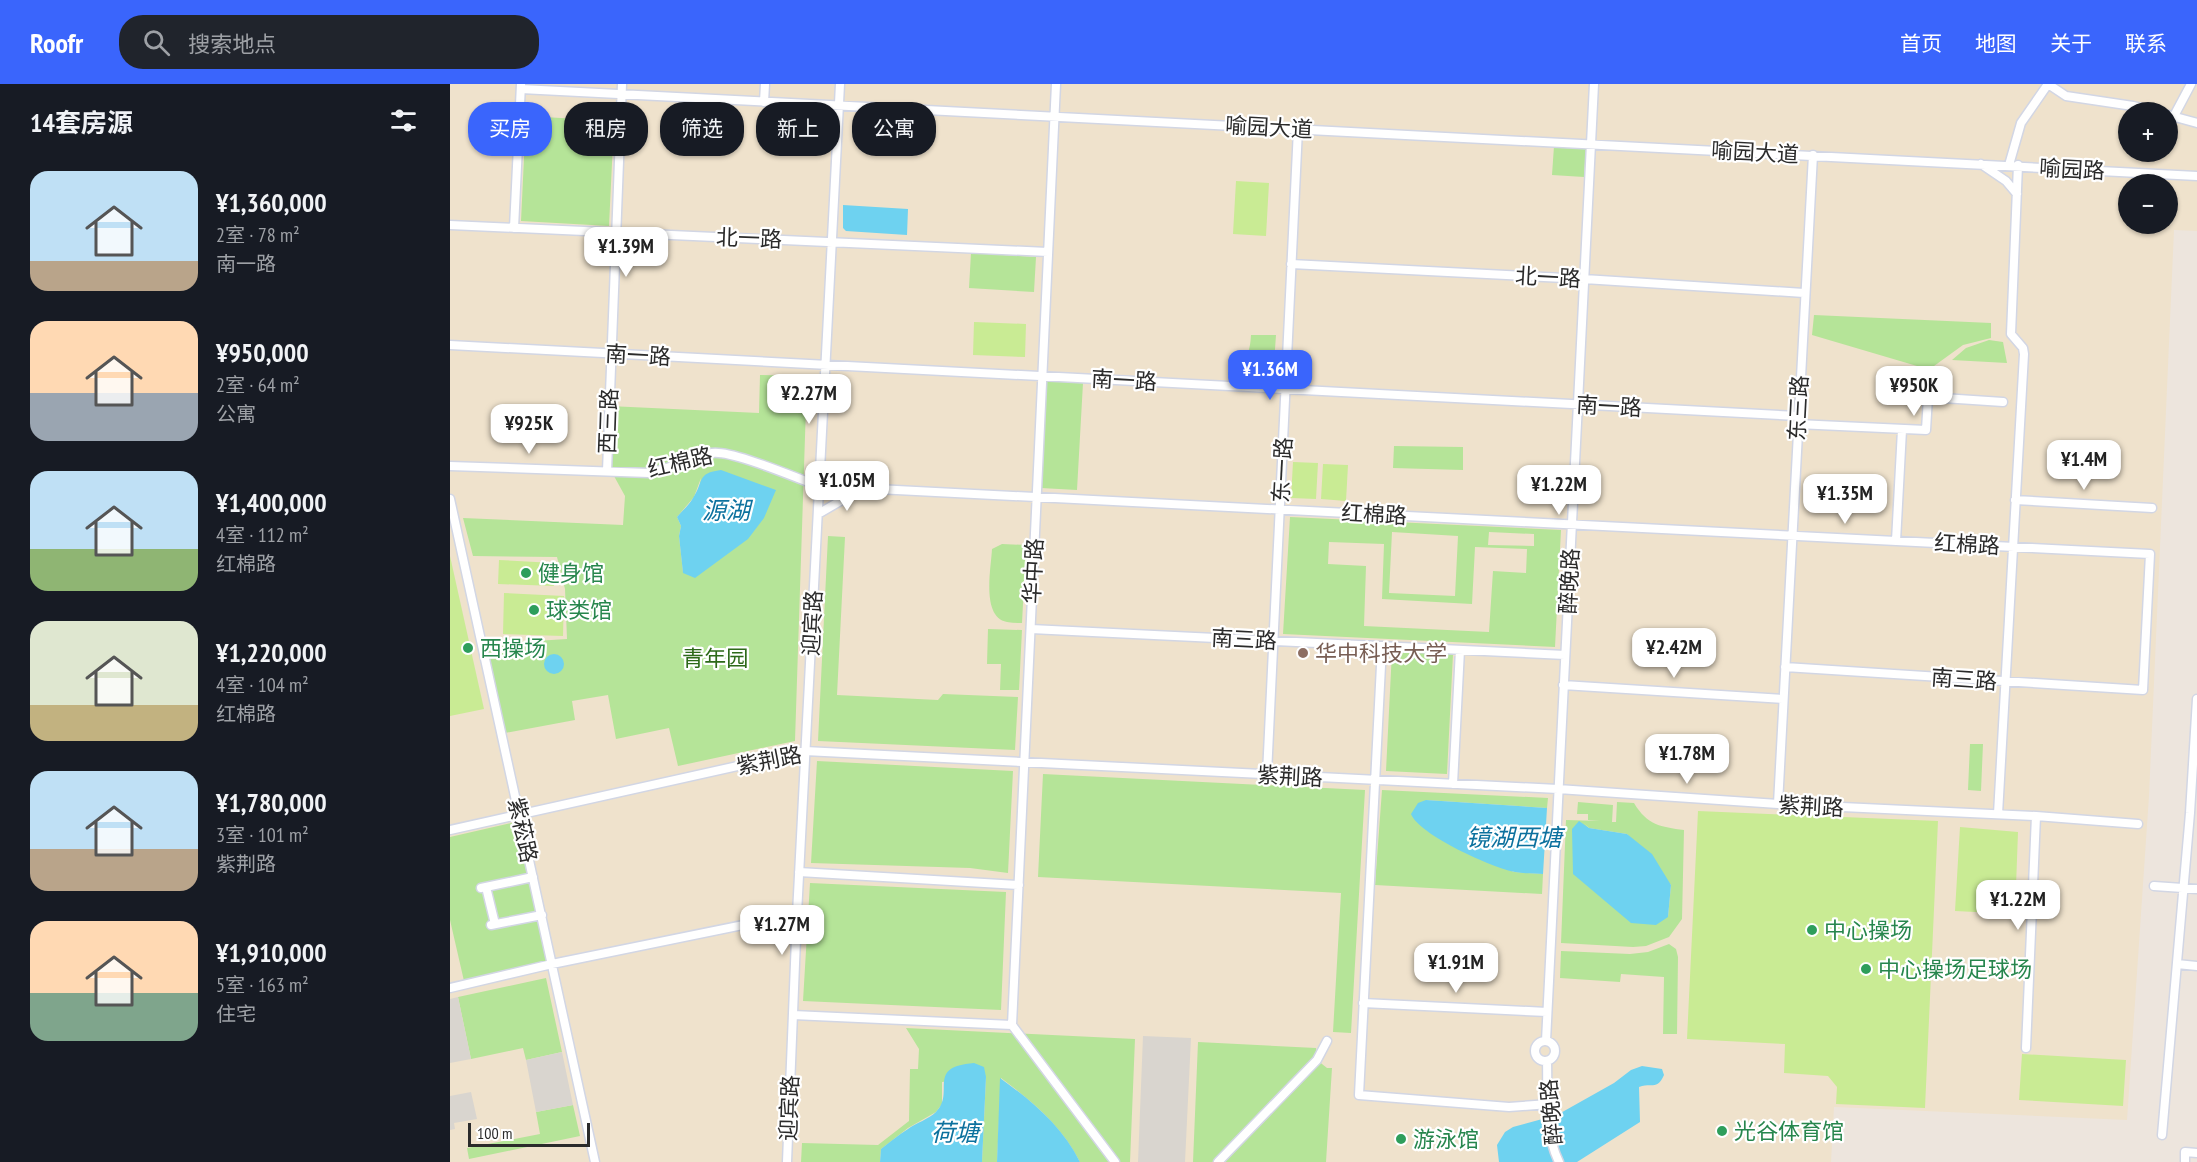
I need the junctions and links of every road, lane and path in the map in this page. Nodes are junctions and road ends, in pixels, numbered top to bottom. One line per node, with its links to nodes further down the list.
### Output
1 (622, 84): 10 (street, 西三路)
2 (765, 84): 11 (street)
3 (840, 84): 12 (street, 迎宾路)
4 (1056, 84): 16 (street, 华中路)
5 (1594, 84): 20 (street, 醉晚路)
6 (2048, 84): 13 (street); 24 (street)
7 (2191, 84): 8 (street); 14 (street)
8 (2197, 85)
9 (521, 87): 10 (street, 喻园大道); 28 (street)
10 (622, 94): 11 (street, 喻园大道); 29 (street, 西三路)
11 (765, 102)
12 (839, 102)
13 (2118, 103)
14 (2178, 104)
15 (840, 105): 16 (street, 喻园大道)
16 (1055, 117): 19 (street, 喻园大道); 31 (street, 华中路)
17 (2178, 117): 18 (street)
18 (2197, 123)
19 (1298, 129): 20 (street, 喻园大道); 32 (street, 东一路)
20 (1591, 144): 21 (street, 喻园大道); 33 (street, 醉晚路)
21 (1812, 155): 23 (street, 喻园大道); 34 (street, 东三路)
22 (836, 156): 30 (street, 迎宾路)
23 (1981, 164): 24 (street, 喻园大道); 26 (street)
24 (2014, 165): 25 (street, 喻园路); 26 (street)
25 (2197, 176)
26 (2017, 194): 50 (street)
27 (450, 225): 28 (street, 北一路)
28 (514, 228): 29 (street, 北一路)
29 (615, 232): 30 (street, 北一路); 36 (street, 西三路)
30 (832, 241): 31 (street, 北一路); 37 (street, 迎宾路)
31 (1048, 252): 38 (street, 华中路)
32 (1292, 264): 33 (street, 北一路); 39 (street, 东一路)
33 (1584, 279): 34 (street, 北一路); 41 (street, 醉晚路)
34 (1804, 293): 42 (street, 东三路)
35 (450, 345): 36 (street, 南一路)
36 (610, 354): 37 (street, 南一路); 45 (street, 西三路)
37 (825, 365): 38 (street, 南一路); 46 (street, 迎宾路)
38 (1043, 376): 39 (street, 南一路); 48 (street, 华中路)
39 (1286, 389): 41 (street, 南一路); 52 (street, 东一路)
40 (2003, 402): 43 (street, 南一路)
41 (1578, 404): 42 (street, 南一路); 54 (street, 醉晚路)
42 (1797, 420): 43 (street, 南一路); 55 (street, 东三路)
43 (1902, 430): 56 (street)
44 (450, 466): 45 (street, 红棉路)
45 (607, 471): 46 (street, 红棉路)
46 (819, 486): 47 (street, 红棉路); 53 (street, 迎宾路)
47 (863, 488): 48 (street, 红棉路); 53 (street)
48 (1037, 497): 52 (street, 红棉路); 58 (street, 华中路)
49 (450, 499): 77 (street, 紫菘路)
50 (2015, 500): 51 (street); 57 (street)
51 (2151, 508)
52 (1280, 509): 54 (street, 红棉路); 59 (street, 东一路)
53 (818, 514): 69 (street, 迎宾路)
54 (1571, 524): 55 (street, 红棉路); 62 (street, 醉晚路)
55 (1792, 536): 56 (street, 红棉路); 63 (street, 东三路)
56 (1896, 541): 57 (street, 红棉路)
57 (2012, 546): 64 (street); 66 (street, 红棉路)
58 (1031, 629): 59 (street, 南三路); 70 (street, 华中路)
59 (1273, 640): 60 (street, 南三路); 71 (street, 东一路)
60 (1382, 646): 61 (street, 南三路); 72 (street)
61 (1460, 650): 62 (street, 南三路); 73 (street)
62 (1565, 655): 65 (street, 醉晚路)
63 (1785, 667): 64 (street, 南三路); 67 (street, 东三路)
64 (2006, 682): 66 (street, 南三路); 76 (street)
65 (1563, 685): 67 (street); 74 (street, 醉晚路)
66 (2143, 690)
67 (1783, 699): 75 (street, 东三路)
68 (2197, 699): 85 (street)
69 (805, 751): 70 (street, 紫荆路); 77 (street, 紫荆路); 81 (street, 迎宾路)
70 (1024, 762): 71 (street, 紫荆路); 83 (street, 华中路)
71 (1267, 774): 72 (street, 紫荆路)
72 (1375, 780): 73 (street, 紫荆路); 93 (street)
73 (1453, 784): 74 (street, 紫荆路)
74 (1558, 789): 75 (street, 紫荆路); 94 (street, 醉晚路)
75 (1778, 804): 76 (street, 紫荆路)
76 (1998, 814): 78 (street, 紫荆路)
77 (520, 815): 80 (street, 紫荆路); 82 (street, 紫菘路)
78 (2036, 816): 79 (street, 紫荆路); 99 (street)
79 (2138, 824)
80 (450, 830)
81 (799, 872): 83 (street); 87 (street, 迎宾路)
82 (533, 877): 88 (street, 紫菘路); 88 (street)
83 (1019, 885): 96 (street, 华中路)
84 (2154, 886): 85 (street)
85 (2184, 888): 86 (street); 90 (street)
86 (2197, 889)
87 (797, 914): 89 (street); 95 (street, 迎宾路)
88 (542, 915): 89 (street, 紫菘路)
89 (552, 964): 92 (street); 104 (street, 紫菘路)
90 (2177, 964): 91 (street); 102 (street)
91 (2197, 966)
92 (450, 988)
93 (1363, 1003): 94 (street); 101 (street)
94 (1547, 1012): 98 (street, 醉晚路)
95 (793, 1015): 96 (street); 105 (street, 迎宾路)
96 (1012, 1025): 106 (street)
97 (1327, 1041): 107 (street)
98 (1546, 1041): 100 (street, 醉晚路); 100 (street, 醉晚路)
99 (2026, 1048)
100 (1547, 1061): 101 (street, 醉晚路)
101 (1549, 1104): 108 (street, 醉晚路)
102 (2162, 1135)
103 (2197, 1153): 109 (street)
104 (595, 1162)
105 (787, 1162)
106 (1115, 1162)
107 (1218, 1162)
108 (1559, 1162)
109 (2185, 1162)

